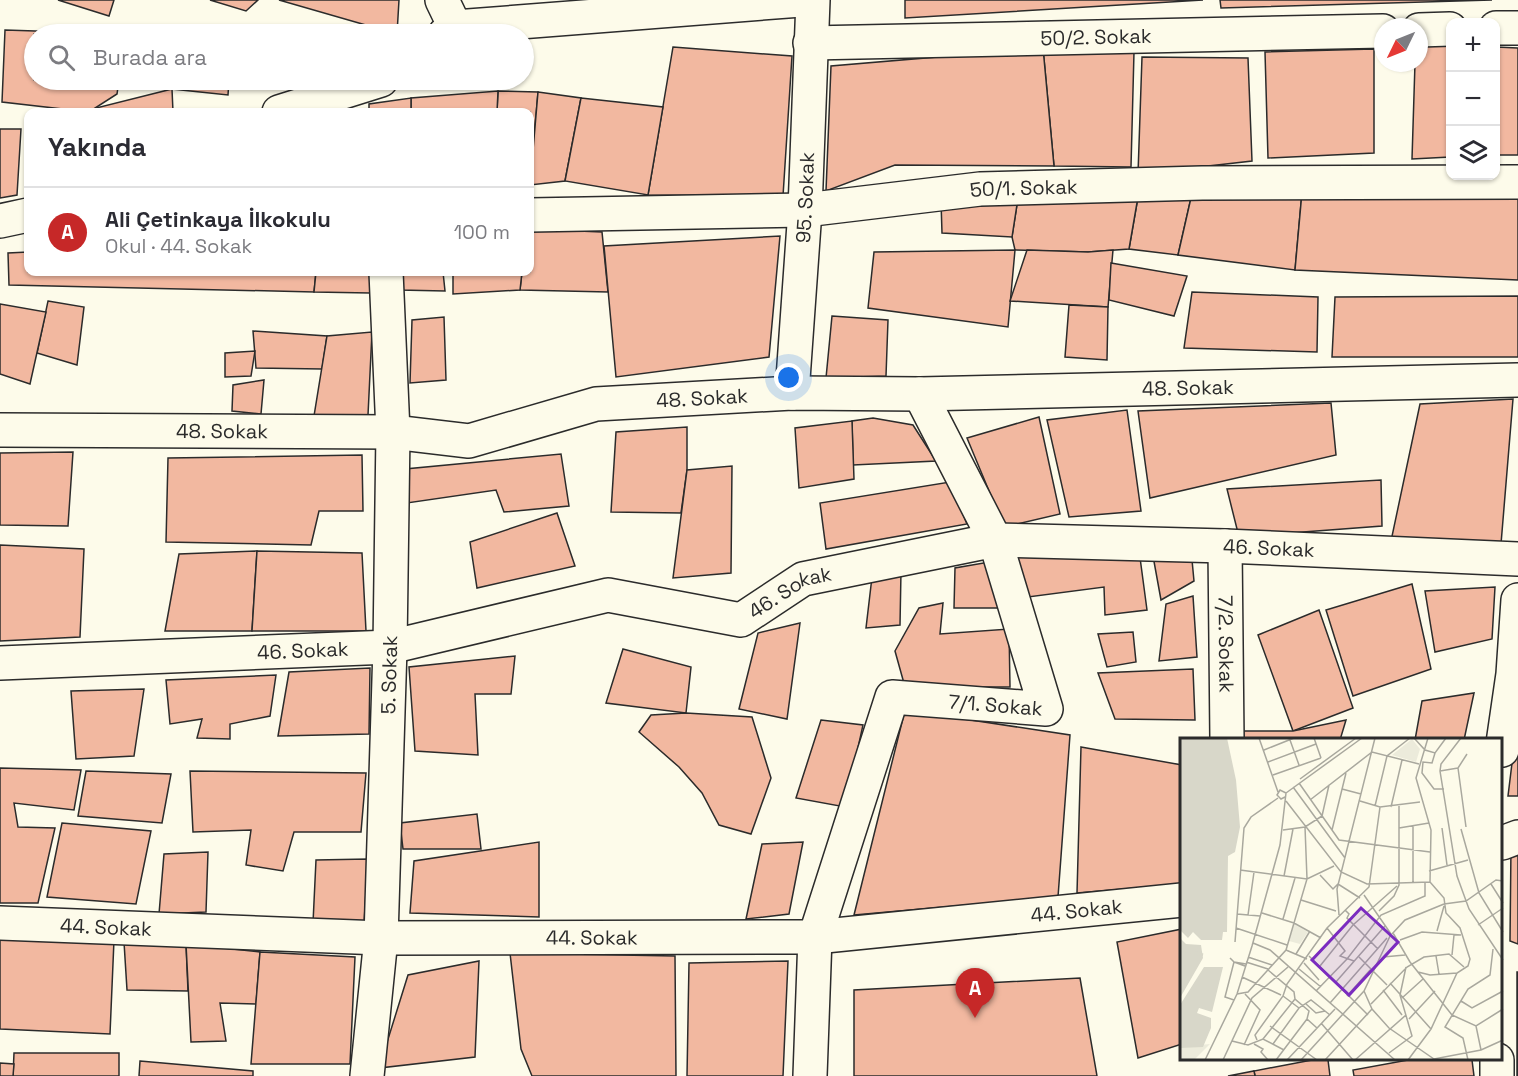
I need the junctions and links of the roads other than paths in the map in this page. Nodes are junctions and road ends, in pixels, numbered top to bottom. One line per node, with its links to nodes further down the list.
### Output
1 (801, 0): 3 (street)
2 (813, 0): 9 (street, 95. Sokak)
3 (447, 21)
4 (1500, 28): 5 (street)
5 (1518, 28)
6 (1446, 29): 7 (street)
7 (1428, 30)
8 (1374, 31): 9 (street, 50/2. Sokak)
9 (810, 43): 13 (street, 95. Sokak)
10 (349, 90): 11 (street)
11 (292, 108)
12 (1518, 182): 13 (street, 50/1. Sokak)
13 (805, 210): 14 (street, 50/1. Sokak); 21 (street, 95. Sokak)
14 (534, 215)
15 (24, 216): 16 (street)
16 (0, 221)
17 (0, 231): 18 (street)
18 (24, 234)
19 (386, 276): 24 (street, 5. Sokak)
20 (1518, 380): 22 (street, 48. Sokak)
21 (792, 393): 22 (street, 48. Sokak); 24 (street, 48. Sokak)
22 (920, 394): 25 (street, 7/1. Sokak)
23 (0, 430): 24 (street, 48. Sokak)
24 (393, 432): 29 (street, 5. Sokak)
25 (995, 540): 26 (street, 46. Sokak); 29 (street, 46. Sokak); 39 (street, 7/1. Sokak)
26 (1225, 546): 27 (street, 46. Sokak); 32 (street, 7/2. Sokak)
27 (1518, 559)
28 (1518, 600): 31 (street)
29 (390, 647): 30 (street, 46. Sokak); 38 (street, 5. Sokak)
30 (0, 663)
31 (1515, 674): 33 (street)
32 (1227, 738)
33 (1503, 744)
34 (1518, 837): 35 (street)
35 (1503, 843)
36 (1180, 900): 39 (street, 44. Sokak)
37 (0, 922): 38 (street, 44. Sokak)
38 (381, 938): 39 (street, 44. Sokak); 40 (street, 5. Sokak)
39 (815, 938): 41 (street)
40 (367, 1076)
41 (810, 1076)

